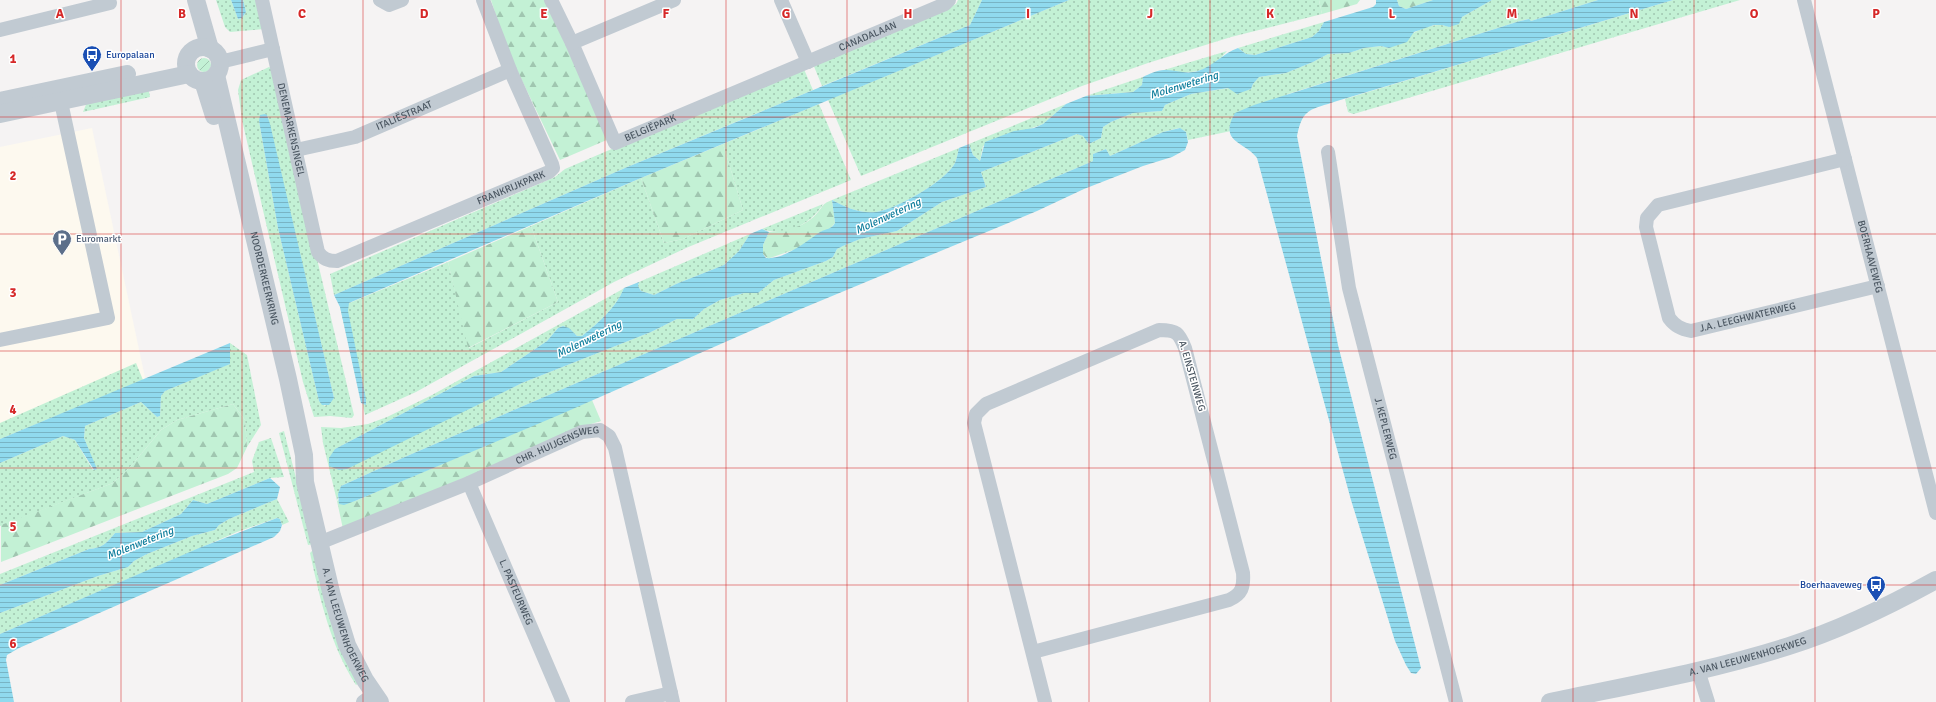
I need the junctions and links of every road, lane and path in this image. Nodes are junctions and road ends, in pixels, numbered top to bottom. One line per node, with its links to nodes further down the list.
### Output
1 (187, 0): 16 (street, NOORDERKEERKRING)
2 (196, 0): 16 (street, NOORDERKEERKRING)
3 (262, 0): 14 (street, DENEMARKENSINGEL)
4 (483, 0): 17 (street, FRANKRIJKPARK)
5 (551, 0): 13 (street, BELGIËPARK)
6 (674, 0): 13 (street)
7 (781, 0): 15 (street)
8 (949, 0): 15 (street, CANADALAAN)
9 (1804, 0): 23 (street, BOERHAAVEWEG)
10 (110, 3): 11 (street)
11 (78, 5): 12 (street)
12 (0, 30)
13 (572, 43): 15 (street, BELGIËPARK)
14 (273, 49): 16 (street); 21 (street, DENEMARKENSINGEL)
15 (808, 62)
16 (203, 65): 18 (street); 29 (street, NOORDERKEERKRING)
17 (510, 70): 21 (street, ITALIËSTRAAT); 24 (street, FRANKRIJKPARK)
18 (59, 94): 19 (street); 20 (street); 26 (street)
19 (0, 101)
20 (0, 114)
21 (296, 150): 24 (street, DENEMARKENSINGEL)
22 (1328, 152): 38 (street, J. KEPLERWEG)
23 (1844, 159): 25 (street, BOERHAAVEWEG); 25 (street, J.A. LEEGHWATERWEG)
24 (322, 258)
25 (1878, 286): 28 (street, BOERHAAVEWEG)
26 (0, 340)
27 (469, 482): 29 (street, CHR. HUIJGENSWEG); 33 (street, CHR. HUIJGENSWEG); 35 (street, L. PASTEURWEG)
28 (1936, 514)
29 (319, 543): 34 (street, A. VAN LEEUWENHOEKWEG)
30 (1936, 580): 32 (street, A. VAN LEEUWENHOEKWEG)
31 (1032, 652): 31 (street, A. EINSTEINWEG); 37 (street, A. EINSTEINWEG)
32 (1698, 670): 39 (street, A. VAN LEEUWENHOEKWEG); 40 (street)
33 (672, 698): 36 (street)
34 (370, 700)
35 (563, 702)
36 (632, 702)
37 (1045, 702)
38 (1456, 702)
39 (1550, 702)
40 (1708, 702)

